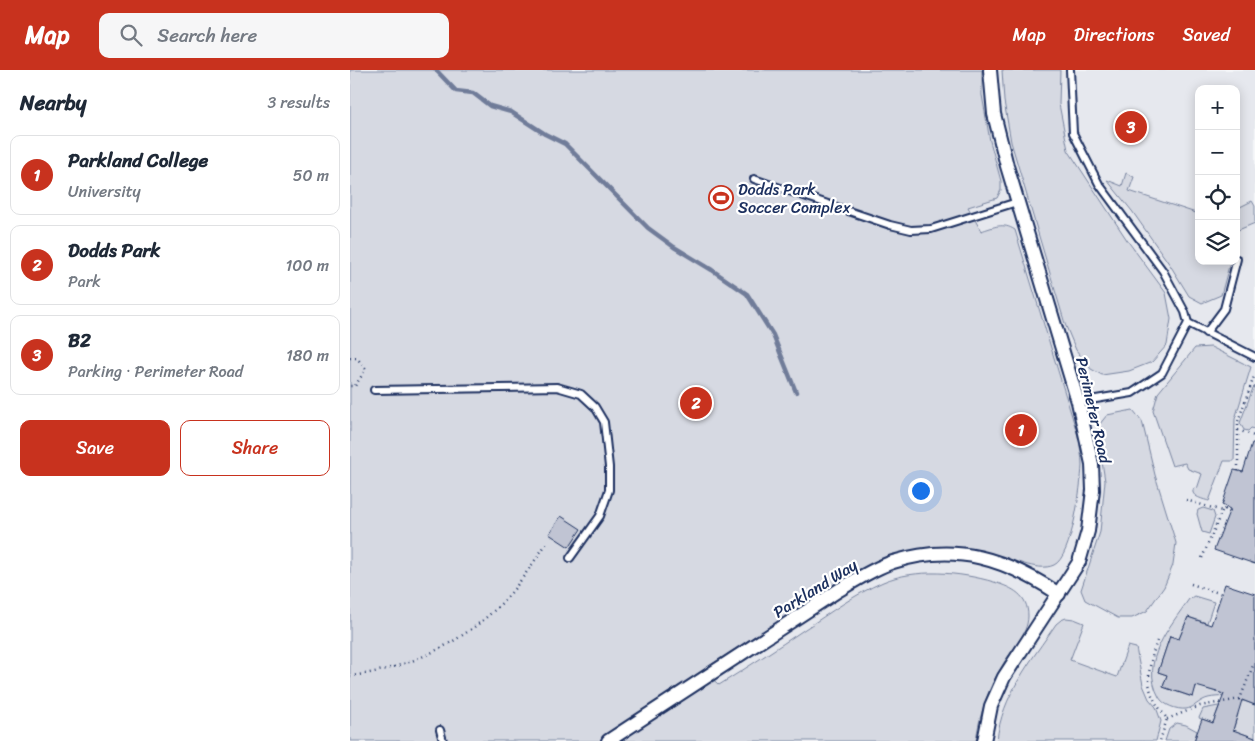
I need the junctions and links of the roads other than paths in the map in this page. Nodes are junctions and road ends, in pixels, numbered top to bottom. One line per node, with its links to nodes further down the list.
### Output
1 (990, 70): 4 (street, Perimeter Road)
2 (1070, 70): 6 (lane)
3 (754, 179): 4 (lane)
4 (1018, 202): 10 (street, Perimeter Road)
5 (1236, 265): 7 (lane)
6 (1188, 323): 7 (lane); 10 (lane)
7 (1206, 333): 8 (lane)
8 (1255, 357)
9 (374, 390): 11 (lane)
10 (1078, 402): 12 (street, Perimeter Road)
11 (570, 558)
12 (1059, 594): 15 (street, Parkland Way); 16 (street, Perimeter Road)
13 (440, 730): 14 (lane)
14 (443, 741)
15 (608, 741)
16 (984, 741)

